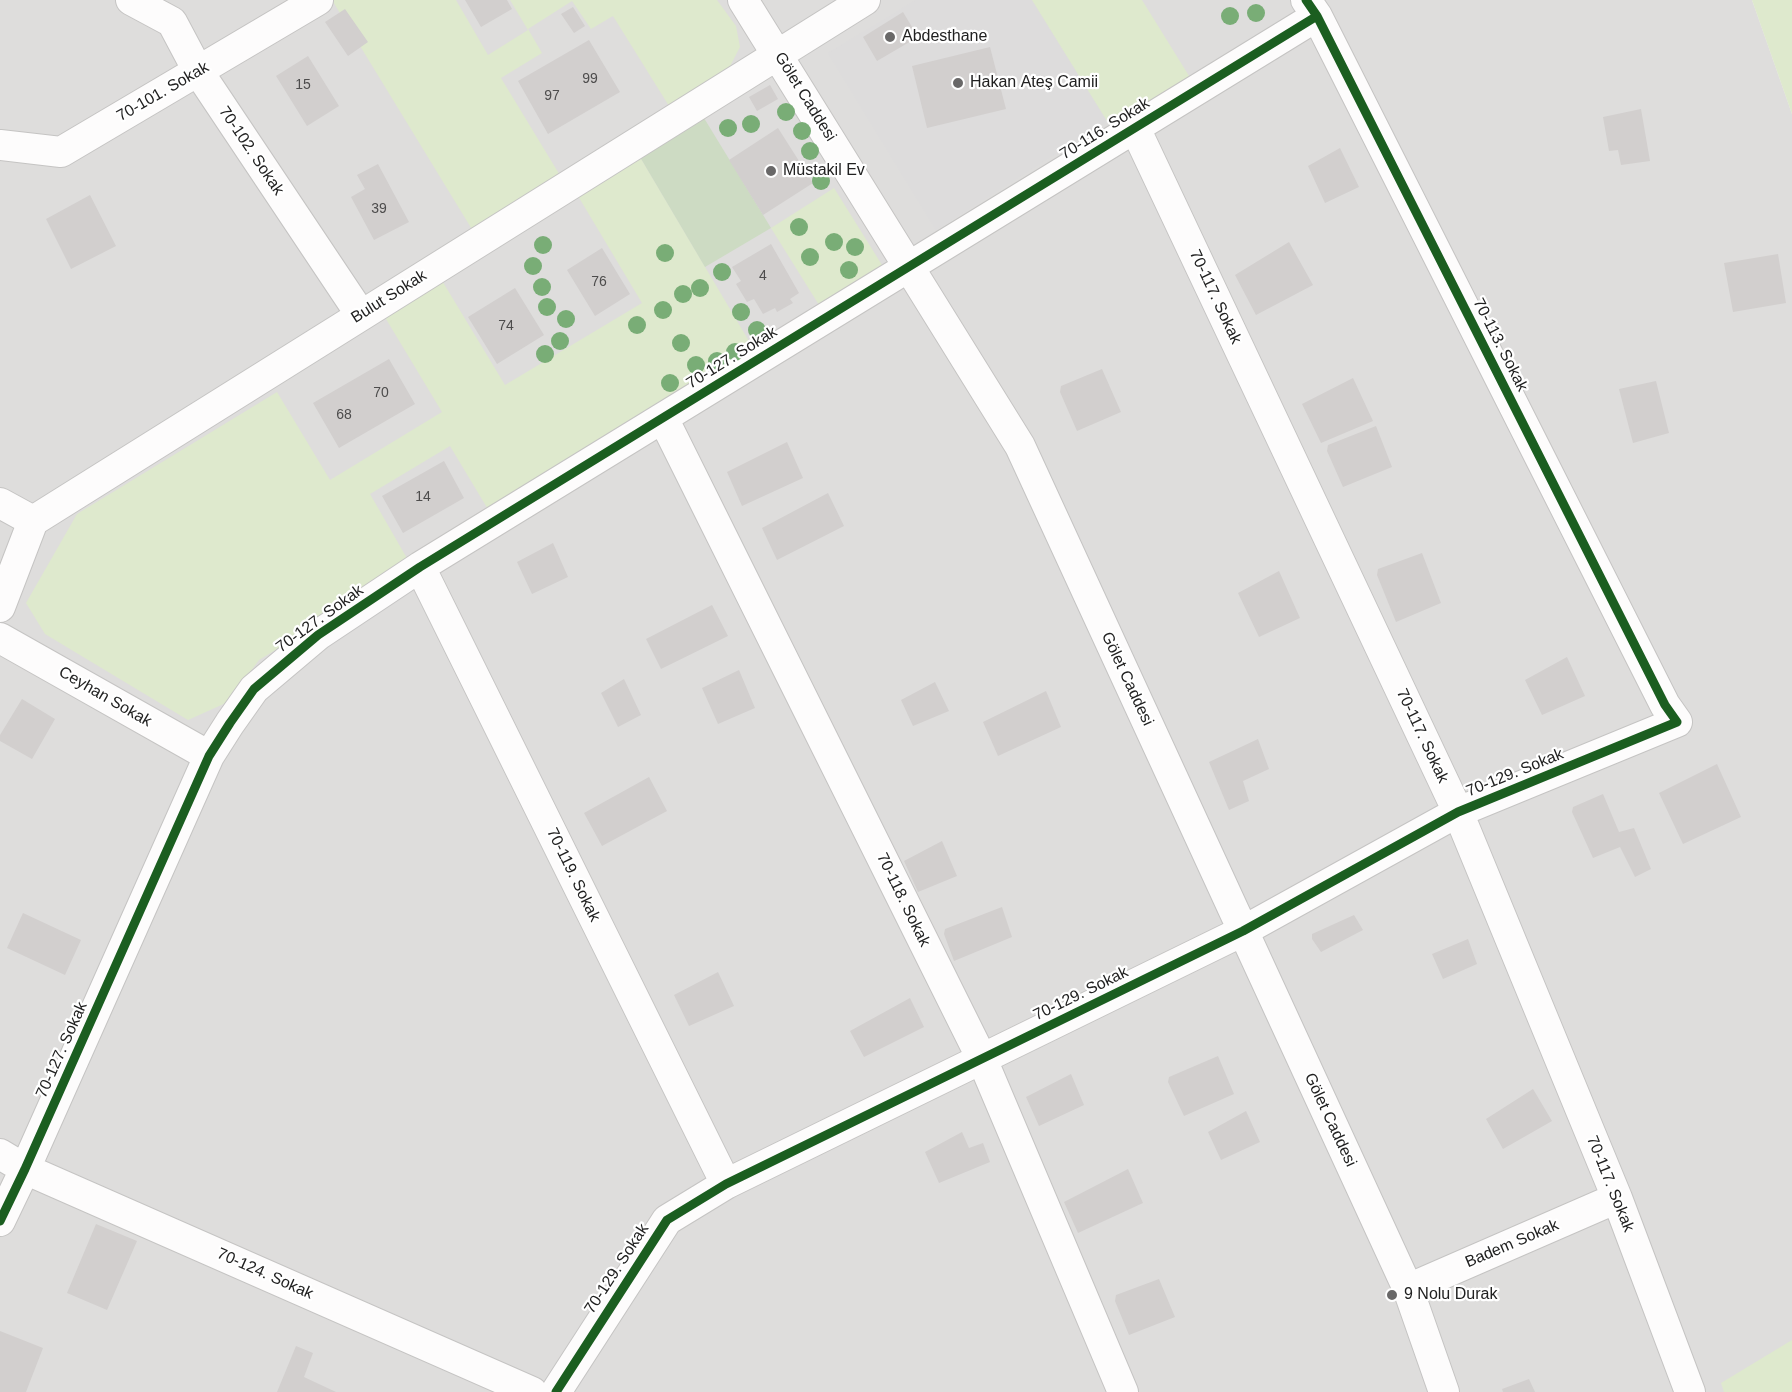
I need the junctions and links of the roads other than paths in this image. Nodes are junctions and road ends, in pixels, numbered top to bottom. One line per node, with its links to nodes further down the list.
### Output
1 (131, 0): 7 (street, 70-102. Sokak)
2 (318, 0): 7 (street, 70-101. Sokak)
3 (743, 0): 6 (street, Gölet Caddesi)
4 (865, 0): 6 (street, Bulut Sokak)
5 (1312, 8): 8 (street, 70-116. Sokak); 18 (street, 70-113. Sokak)
6 (779, 56): 10 (street, Gölet Caddesi); 11 (street, Bulut Sokak)
7 (198, 71): 9 (street, 70-101. Sokak); 11 (street, 70-102. Sokak)
8 (1135, 128): 10 (street, 70-116. Sokak); 20 (street, 70-117. Sokak)
9 (0, 145)
10 (909, 267): 12 (street, 70-127. Sokak); 21 (street, Gölet Caddesi)
11 (361, 315): 14 (street, Bulut Sokak)
12 (663, 418): 15 (street, 70-127. Sokak); 22 (street, 70-118. Sokak)
13 (0, 503): 14 (street)
14 (33, 521): 16 (street)
15 (420, 567): 19 (street, 70-127. Sokak); 24 (street, 70-119. Sokak)
16 (0, 607)
17 (0, 638): 19 (street, Ceyhan Sokak)
18 (1665, 705): 20 (street, 70-129. Sokak)
19 (209, 756): 23 (street, 70-127. Sokak)
20 (1458, 812): 21 (street, 70-129. Sokak); 25 (street, 70-117. Sokak)
21 (1243, 931): 22 (street, 70-129. Sokak); 27 (street, Gölet Caddesi)
22 (982, 1059): 24 (street, 70-129. Sokak); 30 (street, 70-118. Sokak)
23 (13, 1161): 26 (street, 70-127. Sokak); 28 (street, 70-124. Sokak)
24 (726, 1184): 29 (street, 70-129. Sokak)
25 (1617, 1198): 27 (street, Badem Sokak); 32 (street, 70-117. Sokak)
26 (0, 1221)
27 (1408, 1289): 31 (street, Gölet Caddesi)
28 (532, 1392)
29 (556, 1392)
30 (1123, 1392)
31 (1444, 1392)
32 (1690, 1392)

